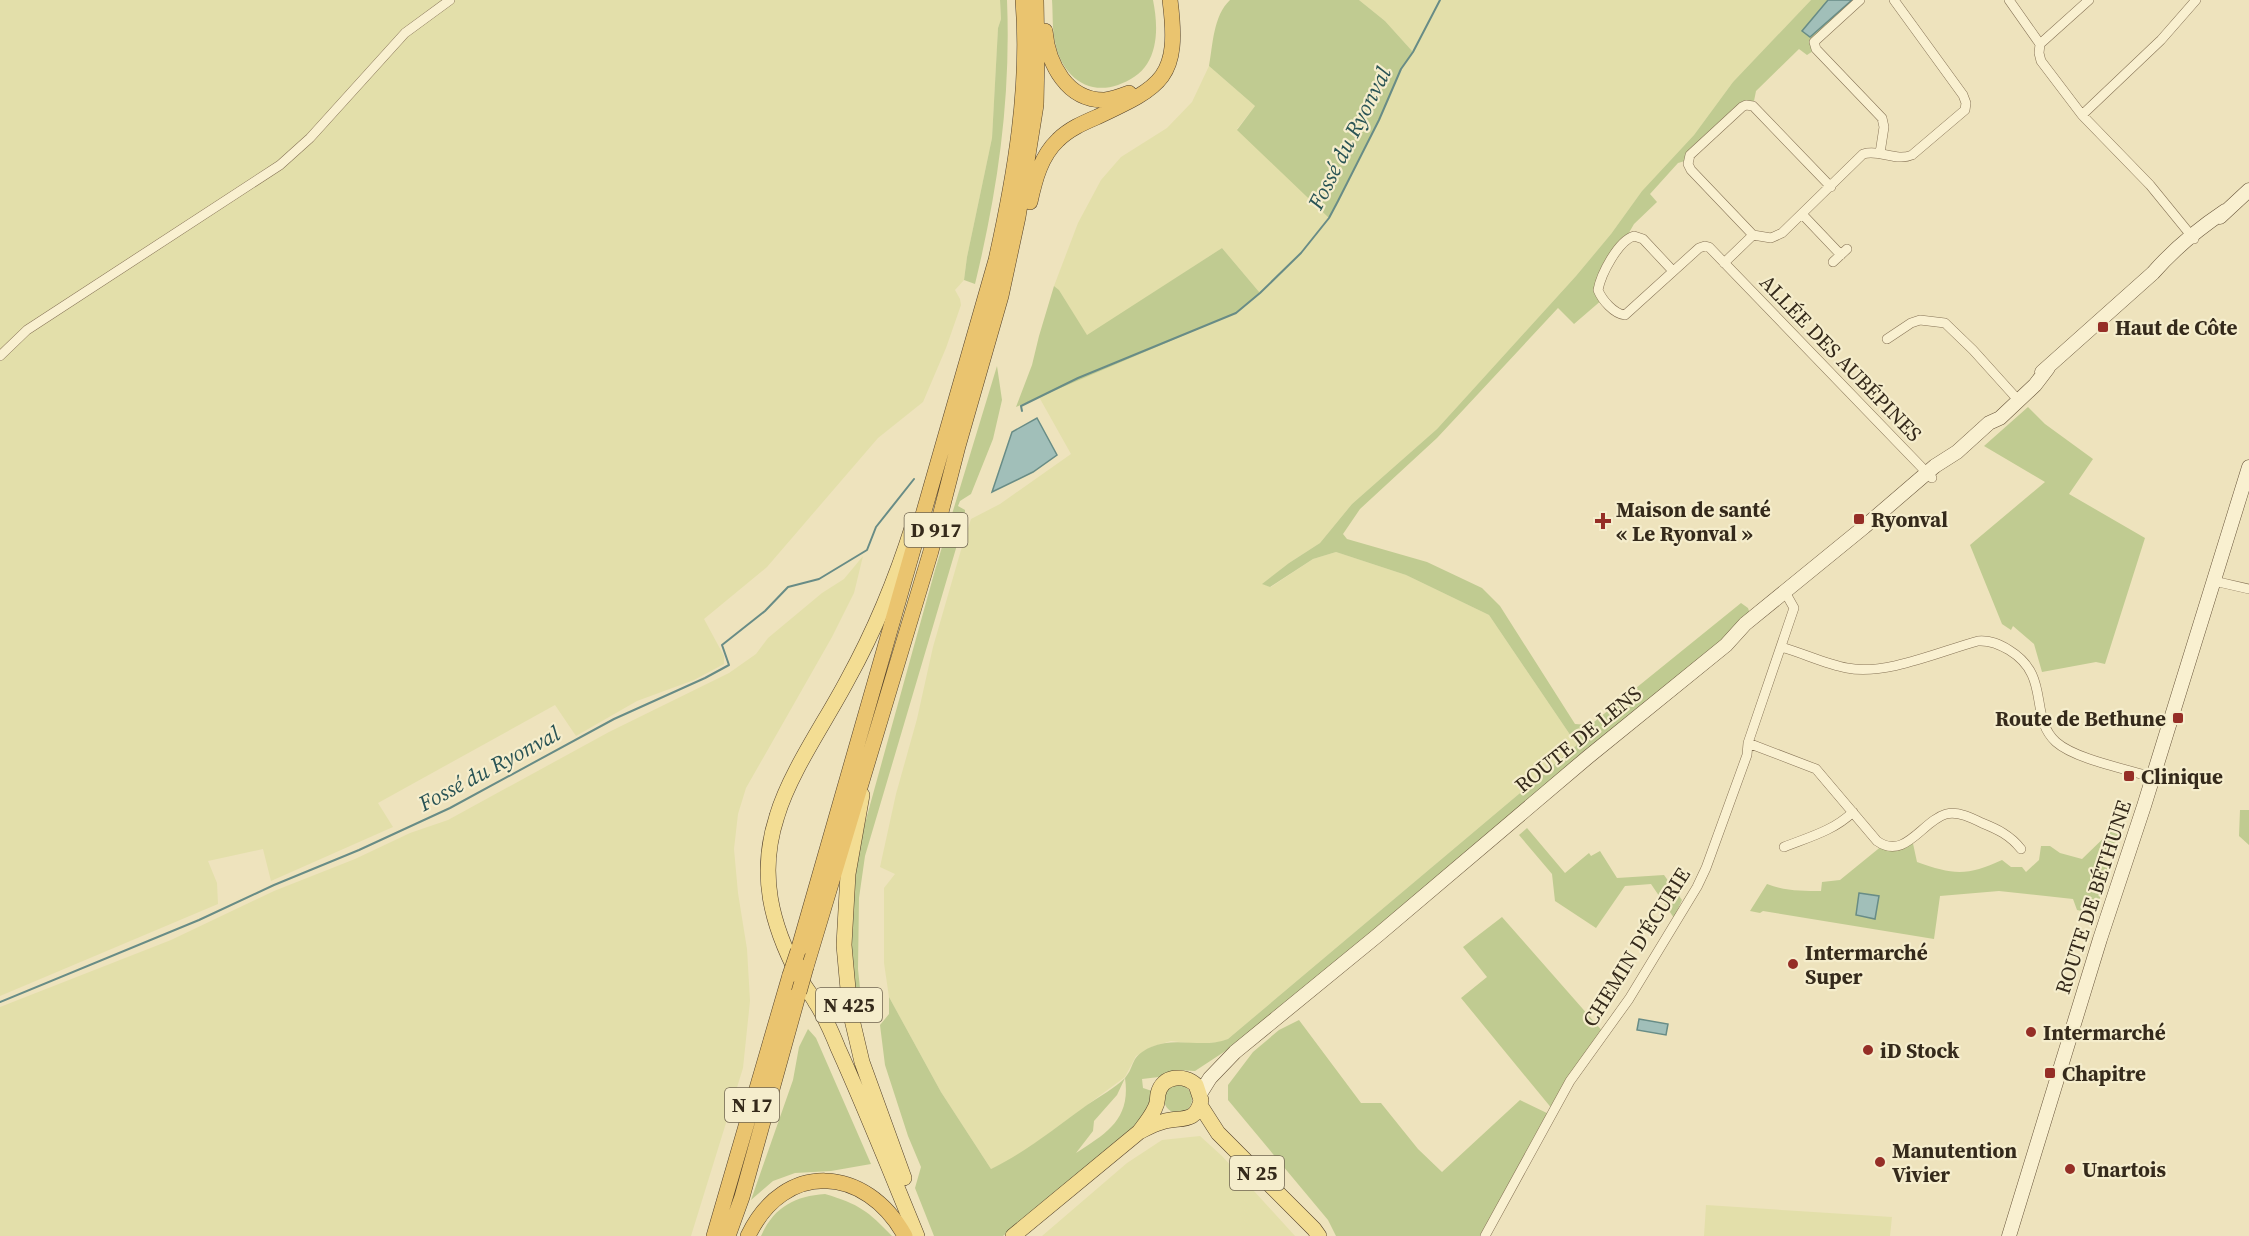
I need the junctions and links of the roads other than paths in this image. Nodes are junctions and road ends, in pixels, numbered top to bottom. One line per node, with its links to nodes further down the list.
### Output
1 (450, 0): 25 (street)
2 (1023, 0): 29 (highway, D 917)
3 (1036, 0): 23 (highway, D 917)
4 (1044, 0): 5 (highway)
5 (1162, 0)
6 (1170, 0): 23 (highway)
7 (1860, 0): 14 (street)
8 (1894, 0): 14 (street)
9 (2009, 0): 12 (street)
10 (2089, 0): 12 (street)
11 (2196, 0): 13 (street)
12 (2040, 44): 13 (street)
13 (2082, 115): 19 (street)
14 (1880, 153): 15 (street)
15 (1831, 186): 17 (street); 18 (street)
16 (2249, 190): 19 (main road, ROUTE DE LENS)
17 (1802, 214): 18 (street); 20 (street)
18 (1753, 235): 21 (street)
19 (2193, 238): 26 (main road, ROUTE DE LENS)
20 (1833, 262)
21 (1724, 263): 22 (street, ALLÉE DES AUBÉPINES); 28 (street, ALLÉE DES AUBÉPINES)
22 (1673, 271): 22 (street)
23 (1001, 296): 35 (highway, D 917)
24 (1887, 339): 26 (street)
25 (0, 356)
26 (2016, 398): 28 (main road, ROUTE DE LENS)
27 (2249, 467): 30 (main road, ROUTE DE BÉTHUNE)
28 (1930, 475): 32 (main road, ROUTE DE LENS)
29 (934, 479): 40 (highway, D 917, bridge); 52 (main road, N 425)
30 (2214, 580): 31 (street); 36 (main road, ROUTE DE BÉTHUNE)
31 (2249, 589)
32 (1787, 595): 33 (street, CHEMIN D'ÉCURIE); 42 (main road, ROUTE DE LENS)
33 (1781, 647): 34 (street, CHEMIN D'ÉCURIE); 36 (street)
34 (1748, 743): 37 (street); 56 (street, CHEMIN D'ÉCURIE)
35 (867, 764): 41 (highway, D 917, bridge); 53 (main road, N 425)
36 (2152, 777): 57 (main road, ROUTE DE BÉTHUNE)
37 (1853, 812): 38 (street); 39 (street)
38 (1784, 847)
39 (2020, 849)
40 (790, 975): 48 (highway, N 17)
41 (799, 992): 49 (highway, N 17)
42 (1225, 1061): 43 (main road); 44 (main road, ROUTE DE LENS)
43 (1188, 1079): 44 (main road); 45 (main road)
44 (1200, 1100): 46 (main road); 55 (main road, N 25)
45 (1158, 1102): 46 (main road); 47 (main road)
46 (1174, 1120): 47 (main road)
47 (1139, 1132): 54 (main road)
48 (714, 1236)
49 (728, 1236)
50 (748, 1236): 51 (highway)
51 (905, 1236)
52 (917, 1236)
53 (927, 1236)
54 (1013, 1236)
55 (1319, 1236)
56 (1485, 1236)
57 (2009, 1236)

